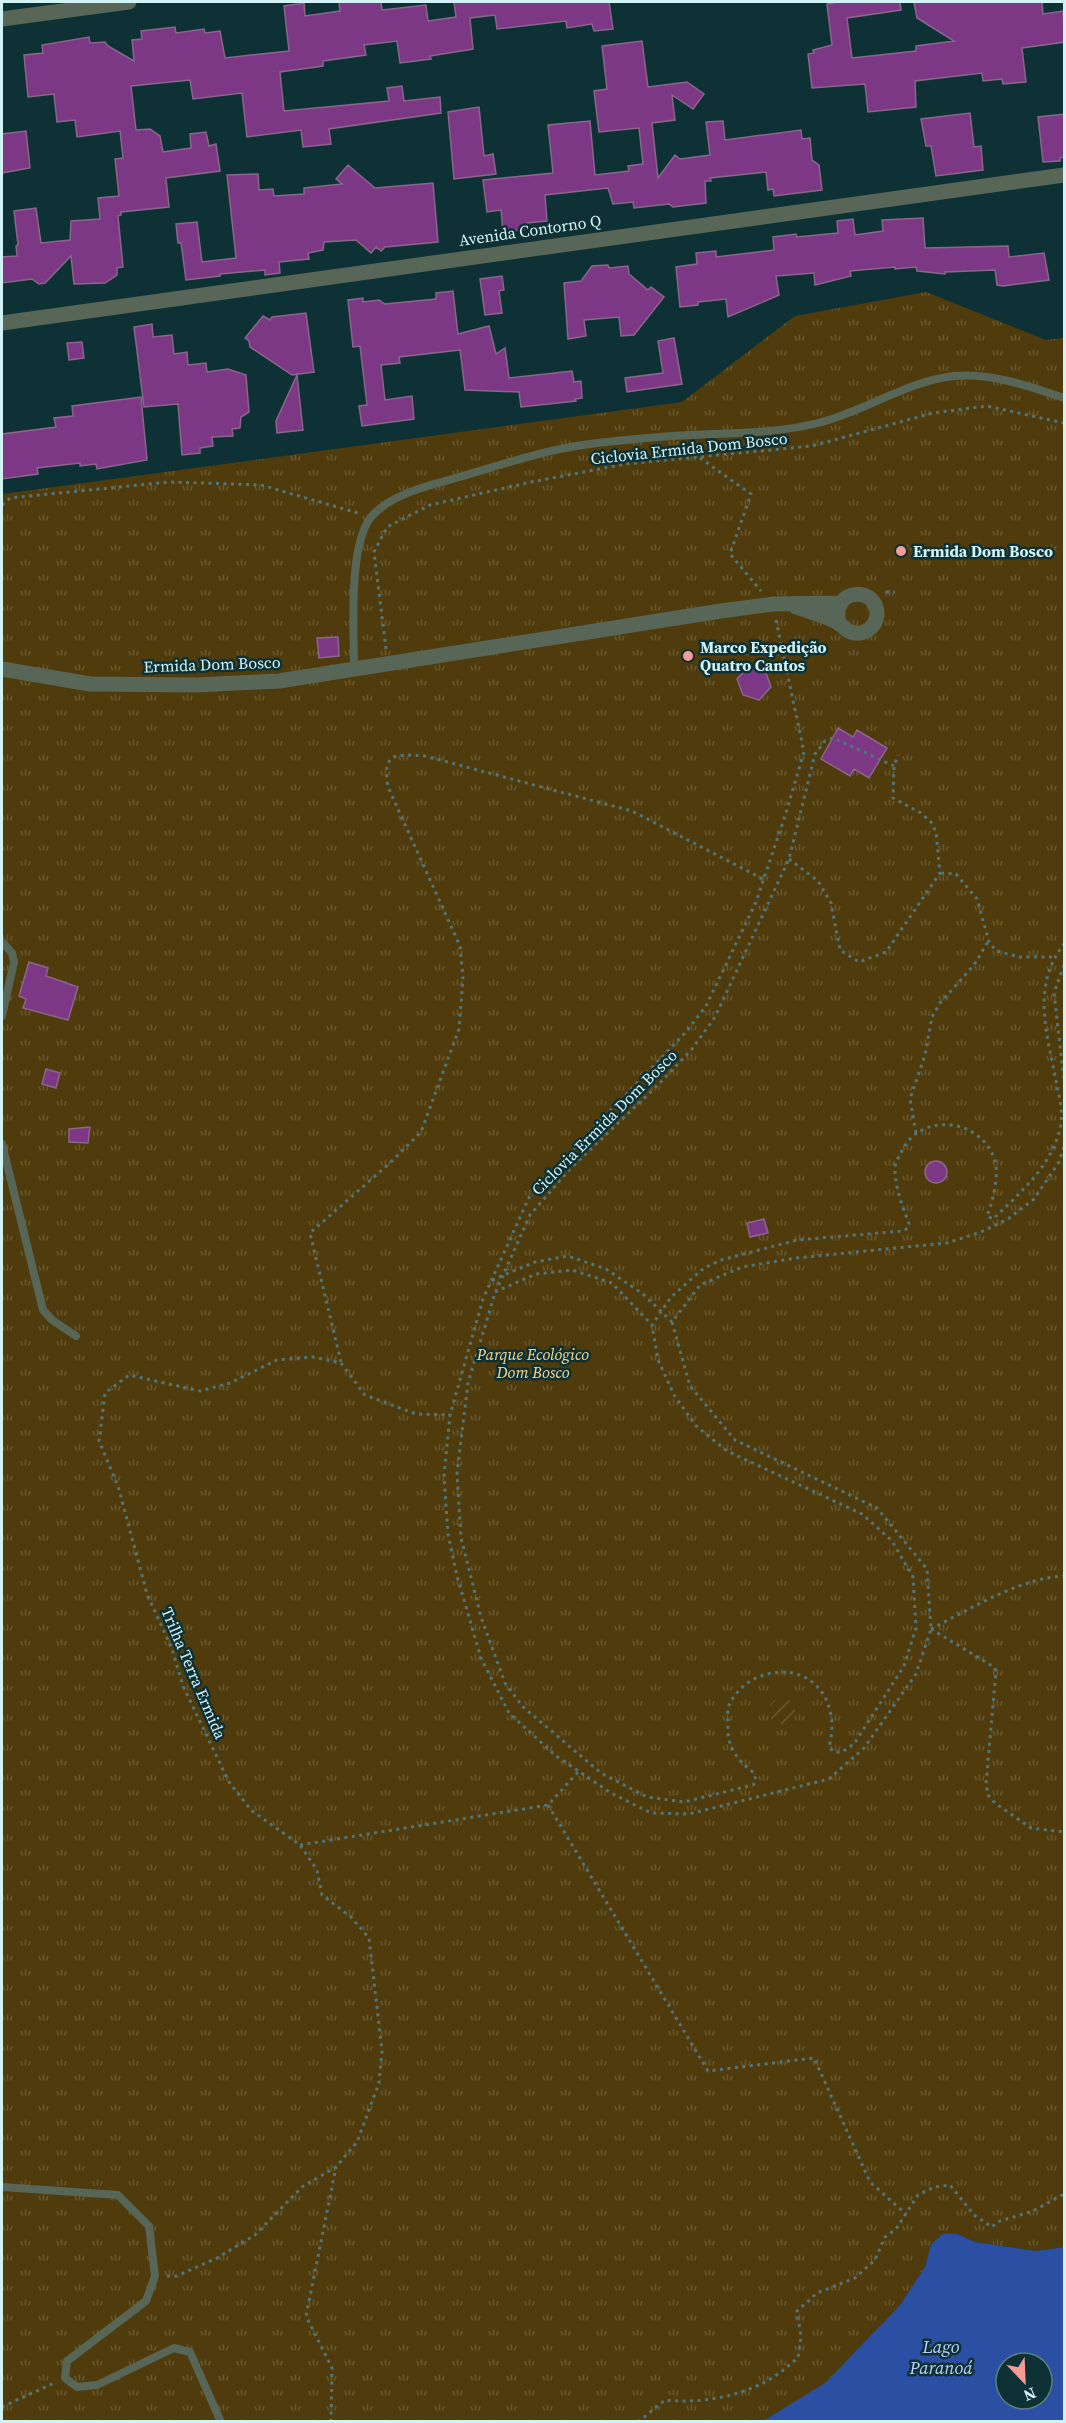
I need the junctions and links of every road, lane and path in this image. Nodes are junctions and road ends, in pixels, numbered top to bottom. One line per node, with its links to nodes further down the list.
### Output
1 (129, 2): 2 (street)
2 (2, 20)
3 (1065, 175): 4 (street, Avenida Contorno Q)
4 (2, 323)
5 (1065, 398): 9 (lane)
6 (1065, 423): 7 (path, Ciclovia Ermida Dom Bosco)
7 (700, 458): 11 (path); 13 (path, Ciclovia Ermida Dom Bosco)
8 (2, 505): 9 (path)
9 (372, 517): 14 (lane)
10 (840, 603): 11 (street, Ermida Dom Bosco); 12 (street); 12 (street)
11 (780, 604): 12 (street); 13 (street, Ermida Dom Bosco); 20 (path)
12 (840, 624)
13 (388, 664): 14 (street, Ermida Dom Bosco)
14 (354, 668): 15 (street, Ermida Dom Bosco)
15 (2, 669)
16 (898, 755): 17 (path)
17 (894, 766): 18 (path, Ciclovia Ermida Dom Bosco); 19 (path)
18 (789, 860): 19 (path); 31 (path, Ciclovia Ermida Dom Bosco)
19 (940, 873): 21 (path)
20 (763, 879): 32 (path); 38 (path)
21 (989, 940): 24 (path); 28 (path)
22 (2, 942): 26 (lane)
23 (1065, 944): 24 (path)
24 (1055, 957): 28 (path)
25 (1065, 965): 27 (path)
26 (2, 1016)
27 (1065, 1080)
28 (916, 1133): 34 (path)
29 (2, 1144): 37 (lane)
30 (1065, 1146): 35 (path)
31 (502, 1275): 32 (path); 33 (path, Ciclovia Ermida Dom Bosco); 34 (path)
32 (492, 1280): 39 (path)
33 (495, 1293): 36 (path); 36 (path, Ciclovia Ermida Dom Bosco)
34 (662, 1311): 35 (path); 36 (path)
35 (672, 1322): 41 (path)
36 (652, 1325)
37 (76, 1336)
38 (341, 1363): 39 (path); 45 (path, Trilha Terra Ermida)
39 (450, 1415): 42 (path)
40 (1065, 1576): 41 (path)
41 (931, 1629): 42 (path); 44 (path)
42 (579, 1772): 43 (path)
43 (548, 1806): 45 (path); 49 (path)
44 (1065, 1832)
45 (300, 1845): 46 (path, Trilha Terra Ermida)
46 (336, 2167): 50 (path, Trilha Terra Ermida); 54 (path)
47 (2, 2187): 50 (lane)
48 (1065, 2194): 49 (path)
49 (906, 2214): 55 (path)
50 (155, 2276): 51 (lane)
51 (64, 2378): 52 (path); 53 (lane)
52 (2, 2407)
53 (221, 2421)
54 (331, 2421)
55 (638, 2421)

